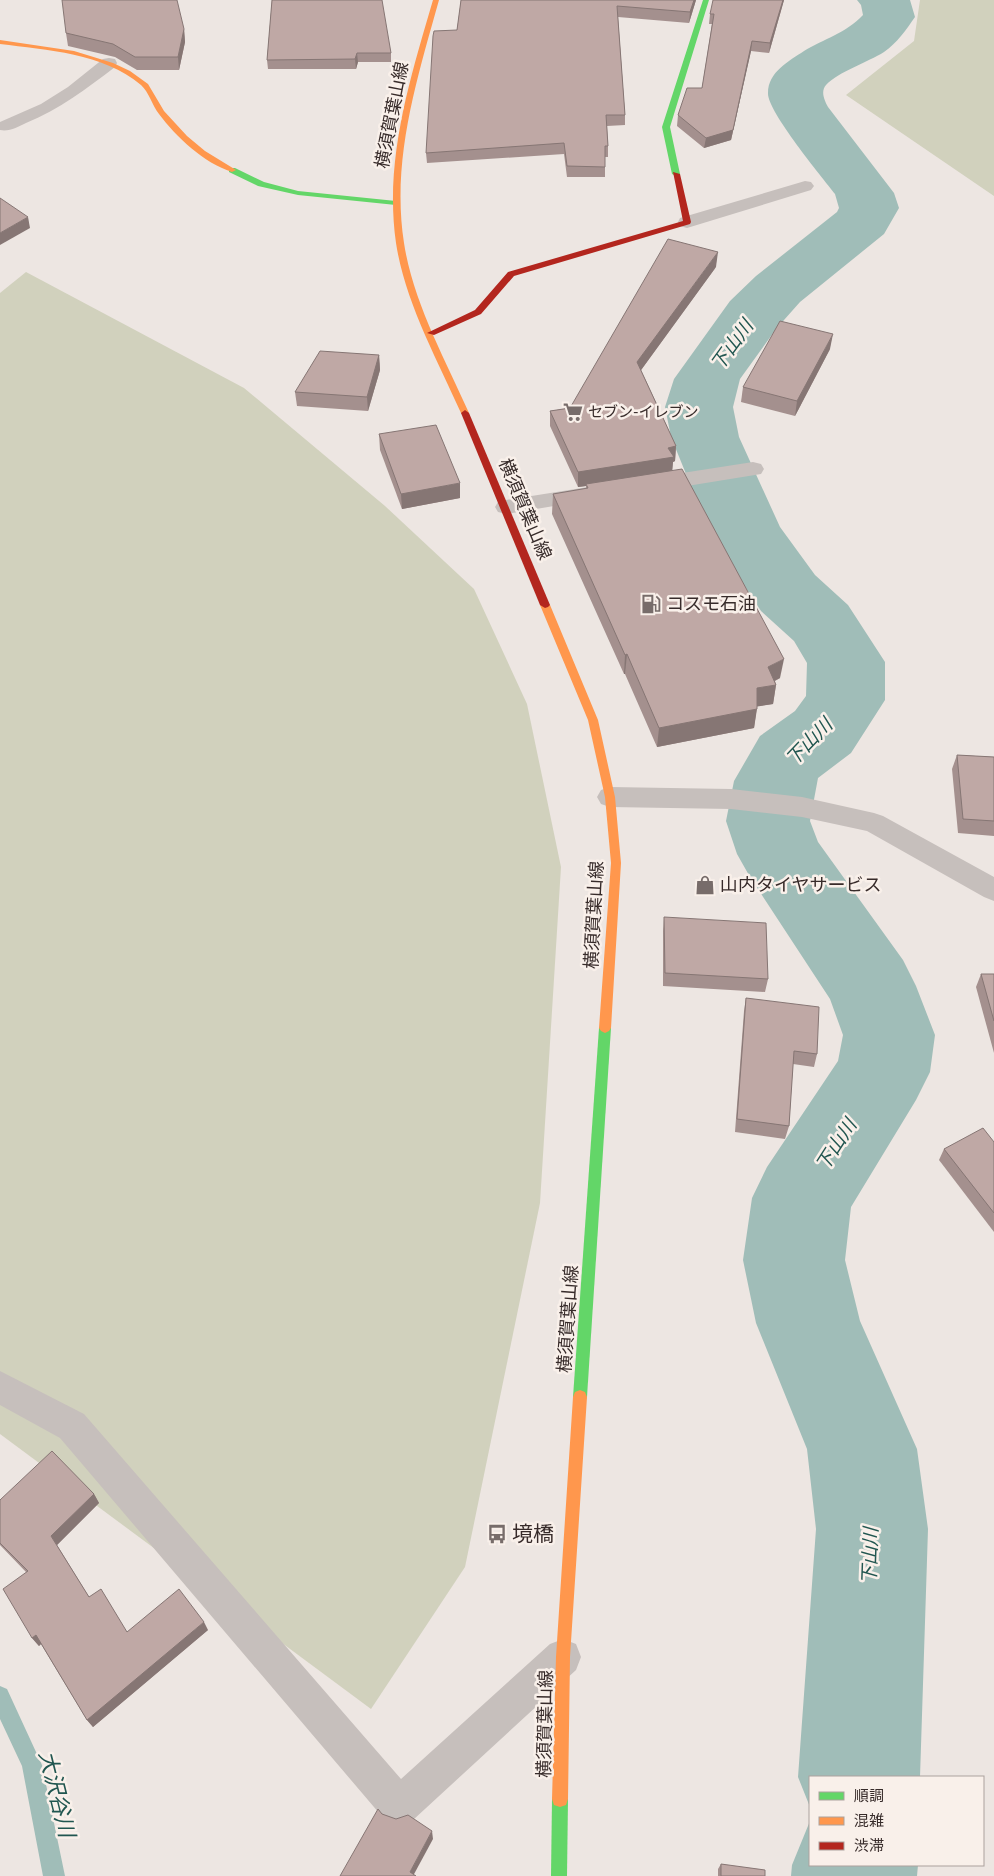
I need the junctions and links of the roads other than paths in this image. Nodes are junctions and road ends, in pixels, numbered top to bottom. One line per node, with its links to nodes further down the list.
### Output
1 (436, 0): 7 (main road, 横須賀葉山線)
2 (706, 0): 8 (main road)
3 (0, 42): 4 (main road)
4 (109, 64): 5 (street); 7 (main road)
5 (5, 126)
6 (805, 186): 8 (street)
7 (396, 203): 9 (main road, 横須賀葉山線)
8 (687, 222): 9 (main road)
9 (431, 333): 11 (main road, 横須賀葉山線)
10 (753, 469): 11 (street)
11 (506, 507): 12 (main road, 横須賀葉山線)
12 (610, 797): 13 (street); 15 (main road, 横須賀葉山線)
13 (994, 890)
14 (0, 1387): 15 (street)
15 (563, 1657): 16 (main road, 横須賀葉山線)
16 (559, 1876)

